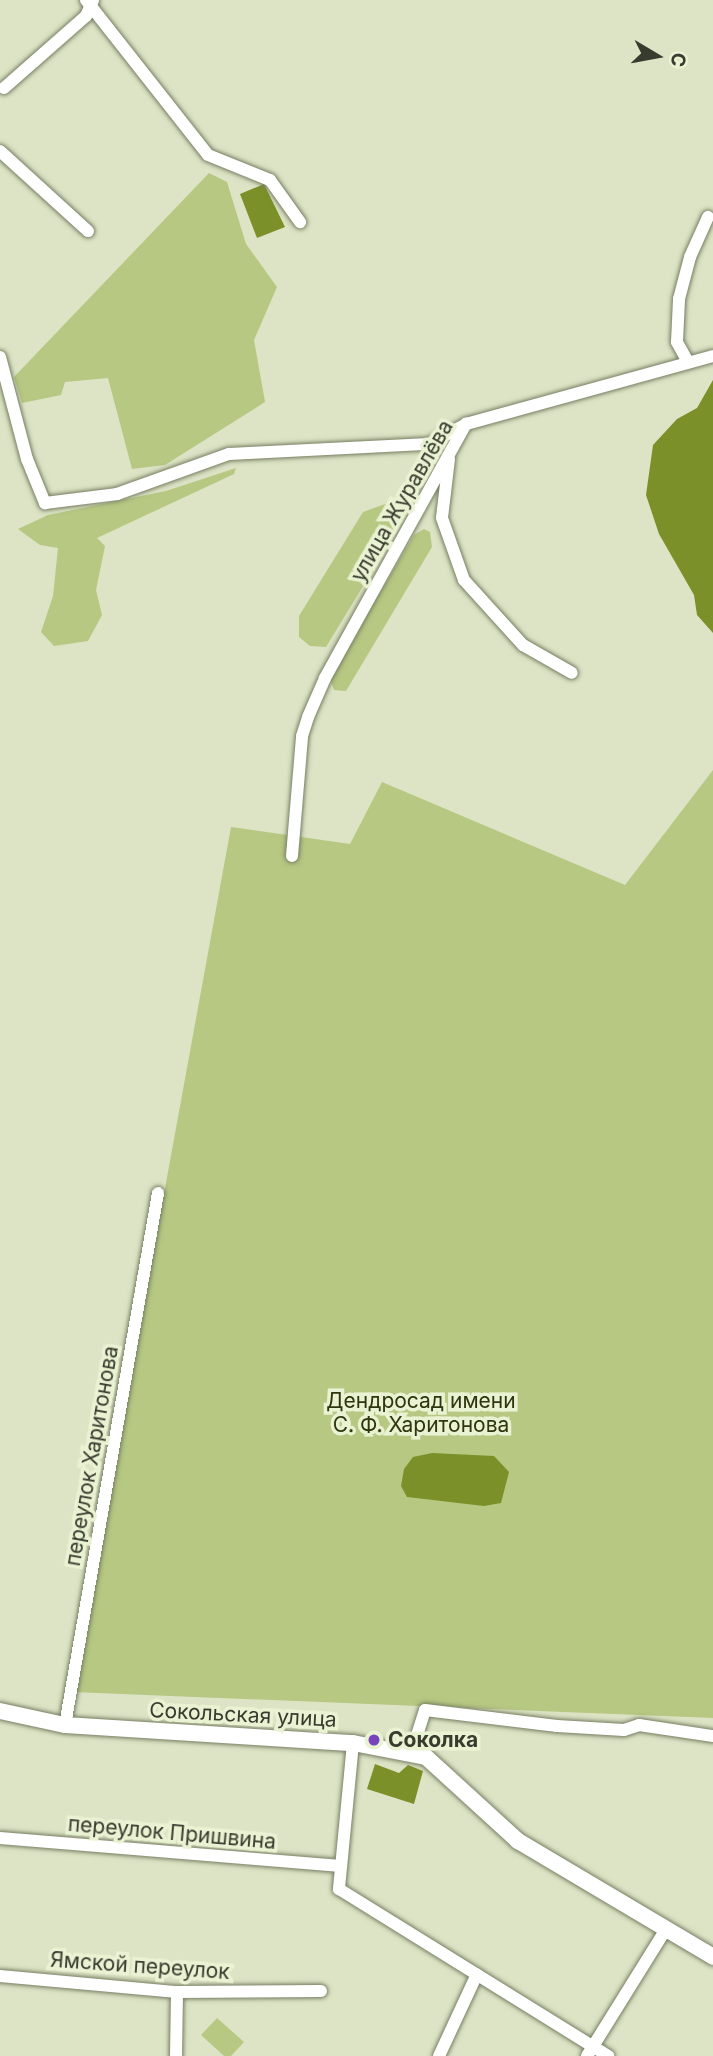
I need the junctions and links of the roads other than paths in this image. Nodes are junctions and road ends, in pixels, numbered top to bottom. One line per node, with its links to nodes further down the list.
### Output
1 (90, 2): 2 (street); 5 (street)
2 (4, 88)
3 (0, 151): 6 (street)
4 (708, 217): 9 (street)
5 (300, 222)
6 (88, 231)
7 (713, 356): 9 (street, улица Журавлёва)
8 (0, 357): 10 (street)
9 (688, 362): 10 (street, улица Журавлёва)
10 (467, 424): 11 (street, улица Журавлёва)
11 (449, 452): 12 (street); 13 (street, улица Журавлёва)
12 (572, 673)
13 (292, 856)
14 (158, 1193): 16 (street, переулок Харитонова)
15 (0, 1711): 16 (street, Сокольская улица)
16 (65, 1725): 18 (street, Сокольская улица)
17 (713, 1736): 19 (street)
18 (353, 1743): 19 (street, Сокольская улица); 21 (street)
19 (411, 1754): 22 (street, Сокольская улица)
20 (0, 1838): 21 (street, переулок Пришвина)
21 (341, 1866): 24 (street)
22 (666, 1929): 23 (street, Сокольская улица); 28 (street)
23 (713, 1957)
24 (477, 1974): 28 (street); 30 (street)
25 (0, 1976): 27 (street, Ямской переулок)
26 (321, 1991): 27 (street, Ямской переулок)
27 (177, 1992): 29 (street)
28 (590, 2051): 31 (street)
29 (177, 2056)
30 (439, 2056)
31 (608, 2056)

